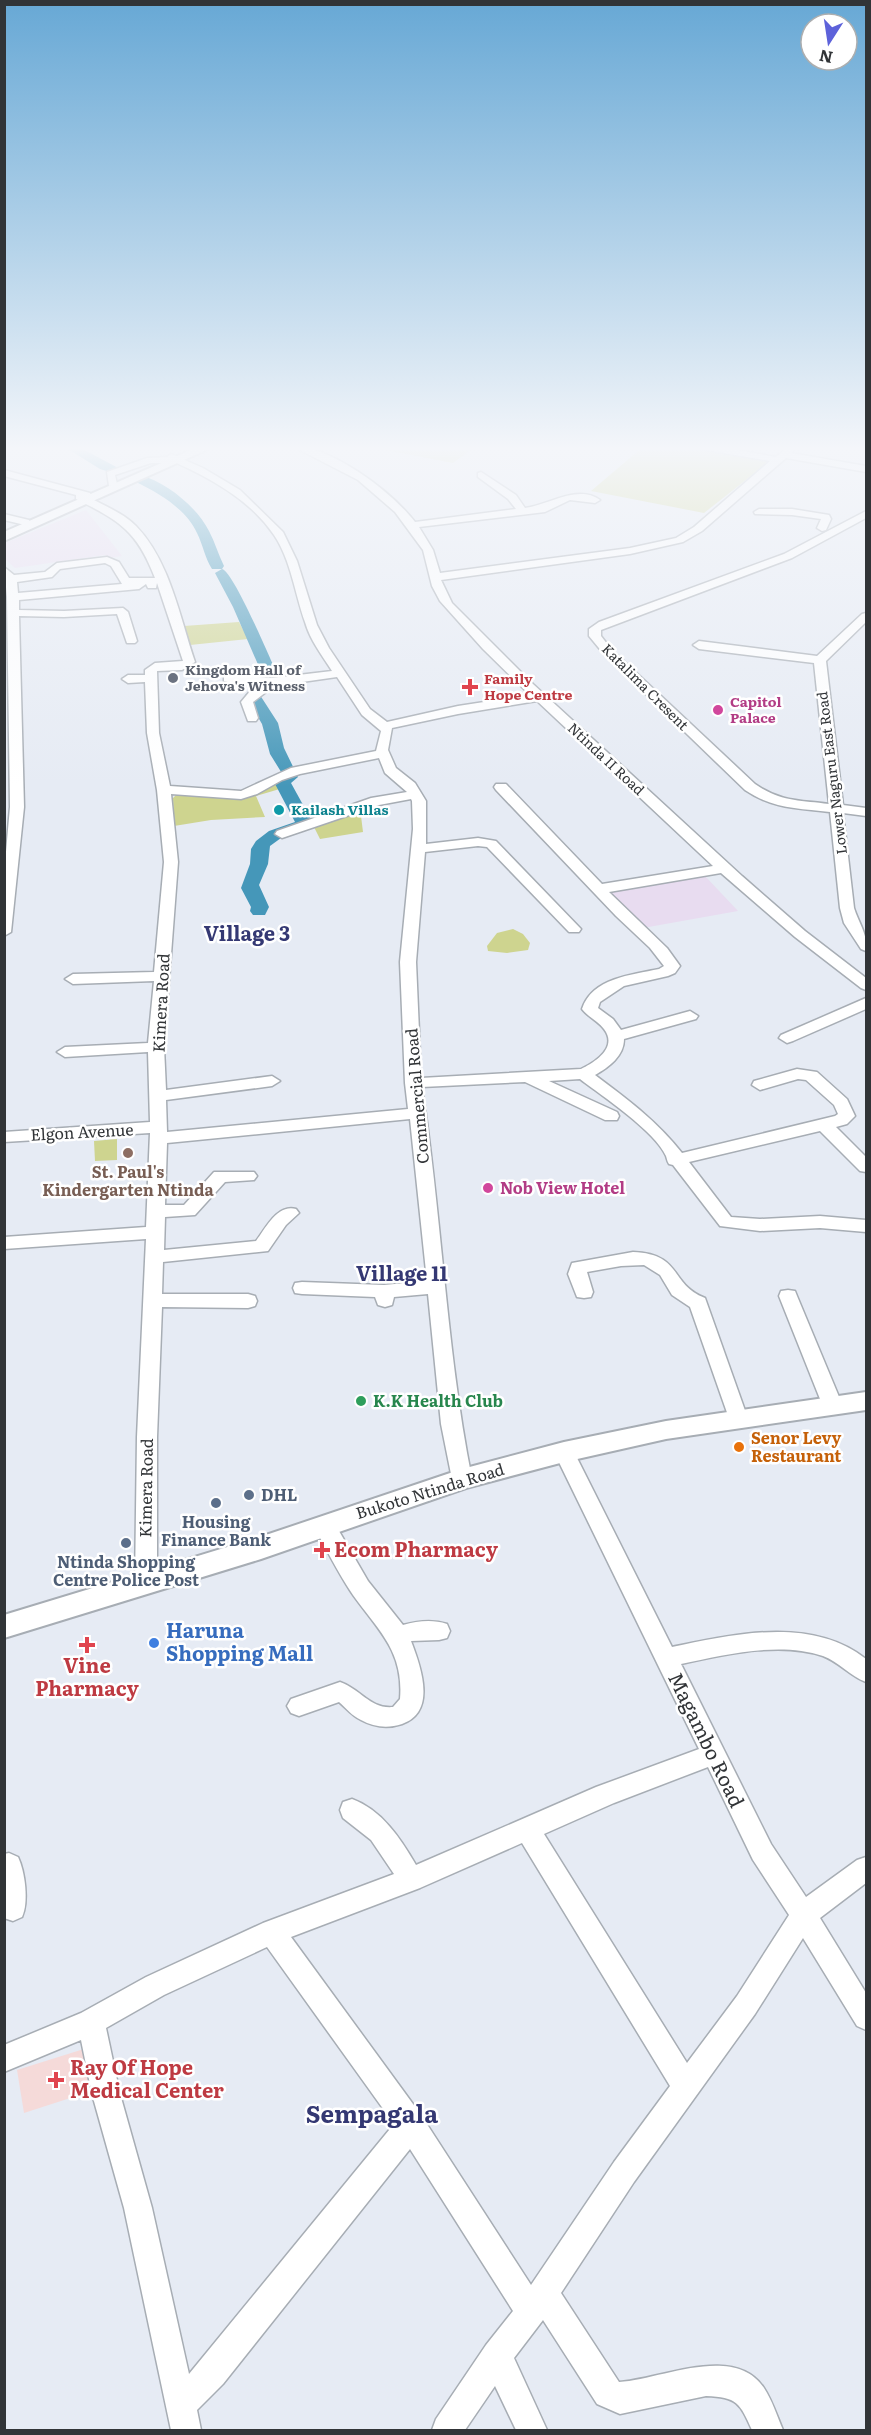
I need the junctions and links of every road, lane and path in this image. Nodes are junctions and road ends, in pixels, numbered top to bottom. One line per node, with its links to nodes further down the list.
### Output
1 (150, 560): 8 (street)
2 (291, 560): 15 (street)
3 (431, 560): 7 (street, Ntinda II Road)
4 (566, 560): 7 (street)
5 (778, 560): 28 (street, Katalima Cresent)
6 (8, 574): 8 (street); 9 (street)
7 (436, 577): 20 (street, Ntinda II Road)
8 (157, 585): 9 (street); 16 (street)
9 (13, 597): 10 (street)
10 (14, 613): 12 (street); 24 (street)
11 (867, 616): 14 (street)
12 (131, 641)
13 (699, 645): 14 (street)
14 (820, 660): 28 (street, Lower Naguru East Road)
15 (341, 673): 19 (street); 22 (street)
16 (153, 678): 18 (street); 26 (street, Kimera Road)
17 (228, 678): 19 (street)
18 (128, 679)
19 (267, 682): 21 (street)
20 (539, 697): 22 (street); 32 (street, Ntinda II Road)
21 (252, 718)
22 (385, 726): 23 (street)
23 (383, 754): 26 (street); 27 (street)
24 (10, 772): 35 (street)
25 (501, 787): 33 (street)
26 (164, 790): 37 (street, Kimera Road)
27 (416, 794): 30 (street); 31 (street, Commercial Road)
28 (837, 809): 29 (street, Katalima Cresent); 36 (street, Lower Naguru East Road)
29 (867, 812)
30 (282, 834)
31 (417, 849): 34 (street); 49 (street, Commercial Road)
32 (724, 868): 33 (street); 39 (street, Ntinda II Road)
33 (598, 889): 42 (street)
34 (574, 929)
35 (4, 932)
36 (867, 946)
37 (161, 976): 38 (street); 44 (street, Kimera Road)
38 (73, 979)
39 (867, 985)
40 (867, 1003): 43 (street)
41 (690, 1016): 42 (street)
42 (616, 1036): 46 (street)
43 (787, 1038)
44 (156, 1047): 45 (street); 51 (street, Kimera Road)
45 (65, 1052)
46 (584, 1074): 47 (street); 57 (street)
47 (525, 1077): 49 (street); 53 (street)
48 (272, 1081): 51 (street)
49 (413, 1083): 52 (street, Commercial Road)
50 (760, 1085): 54 (street)
51 (160, 1096): 55 (street, Kimera Road)
52 (416, 1113): 55 (street, Elgon Avenue); 66 (street, Commercial Road)
53 (611, 1116)
54 (824, 1125): 57 (street); 58 (street)
55 (159, 1133): 56 (street, Elgon Avenue); 60 (street, Kimera Road)
56 (4, 1137)
57 (675, 1160): 62 (street)
58 (867, 1167)
59 (248, 1176): 60 (street)
60 (158, 1211): 63 (street, Kimera Road)
61 (290, 1213): 65 (street)
62 (867, 1226)
63 (157, 1232): 64 (street); 65 (street, Kimera Road)
64 (4, 1243)
65 (155, 1257): 70 (street, Kimera Road)
66 (436, 1287): 67 (street); 76 (street, Commercial Road)
67 (302, 1288)
68 (584, 1292): 74 (street)
69 (788, 1296): 73 (street)
70 (152, 1300): 71 (street); 78 (street, Kimera Road)
71 (248, 1301)
72 (867, 1401): 73 (main road, Bukoto Ntinda Road)
73 (832, 1404): 74 (main road, Bukoto Ntinda Road)
74 (738, 1419): 75 (main road, Bukoto Ntinda Road)
75 (564, 1452): 76 (main road, Bukoto Ntinda Road); 82 (street, Magambo Road)
76 (462, 1479): 77 (main road, Bukoto Ntinda Road)
77 (324, 1525): 78 (main road, Bukoto Ntinda Road); 81 (street)
78 (146, 1584): 79 (main road, Bukoto Ntinda Road)
79 (4, 1628)
80 (439, 1631): 81 (street)
81 (398, 1636): 84 (street)
82 (666, 1658): 83 (street); 85 (street, Magambo Road)
83 (867, 1672)
84 (299, 1706)
85 (713, 1754): 87 (street); 92 (street, Magambo Road)
86 (352, 1810): 90 (street)
87 (527, 1829): 90 (street); 98 (street)
88 (4, 1866): 91 (street)
89 (867, 1868): 92 (street)
90 (411, 1880): 93 (street)
91 (13, 1909)
92 (803, 1915): 94 (street, Magambo Road); 98 (street)
93 (272, 1932): 96 (street); 99 (street)
94 (858, 1986): 95 (street, Magambo Road)
95 (867, 2017)
96 (91, 2022): 97 (street); 102 (street)
97 (4, 2059)
98 (686, 2086): 100 (street)
99 (411, 2125): 100 (street); 102 (street)
100 (537, 2302): 101 (street); 105 (street)
101 (496, 2356): 103 (street); 104 (street)
102 (183, 2418)
103 (447, 2430)
104 (532, 2430)
105 (767, 2430)

